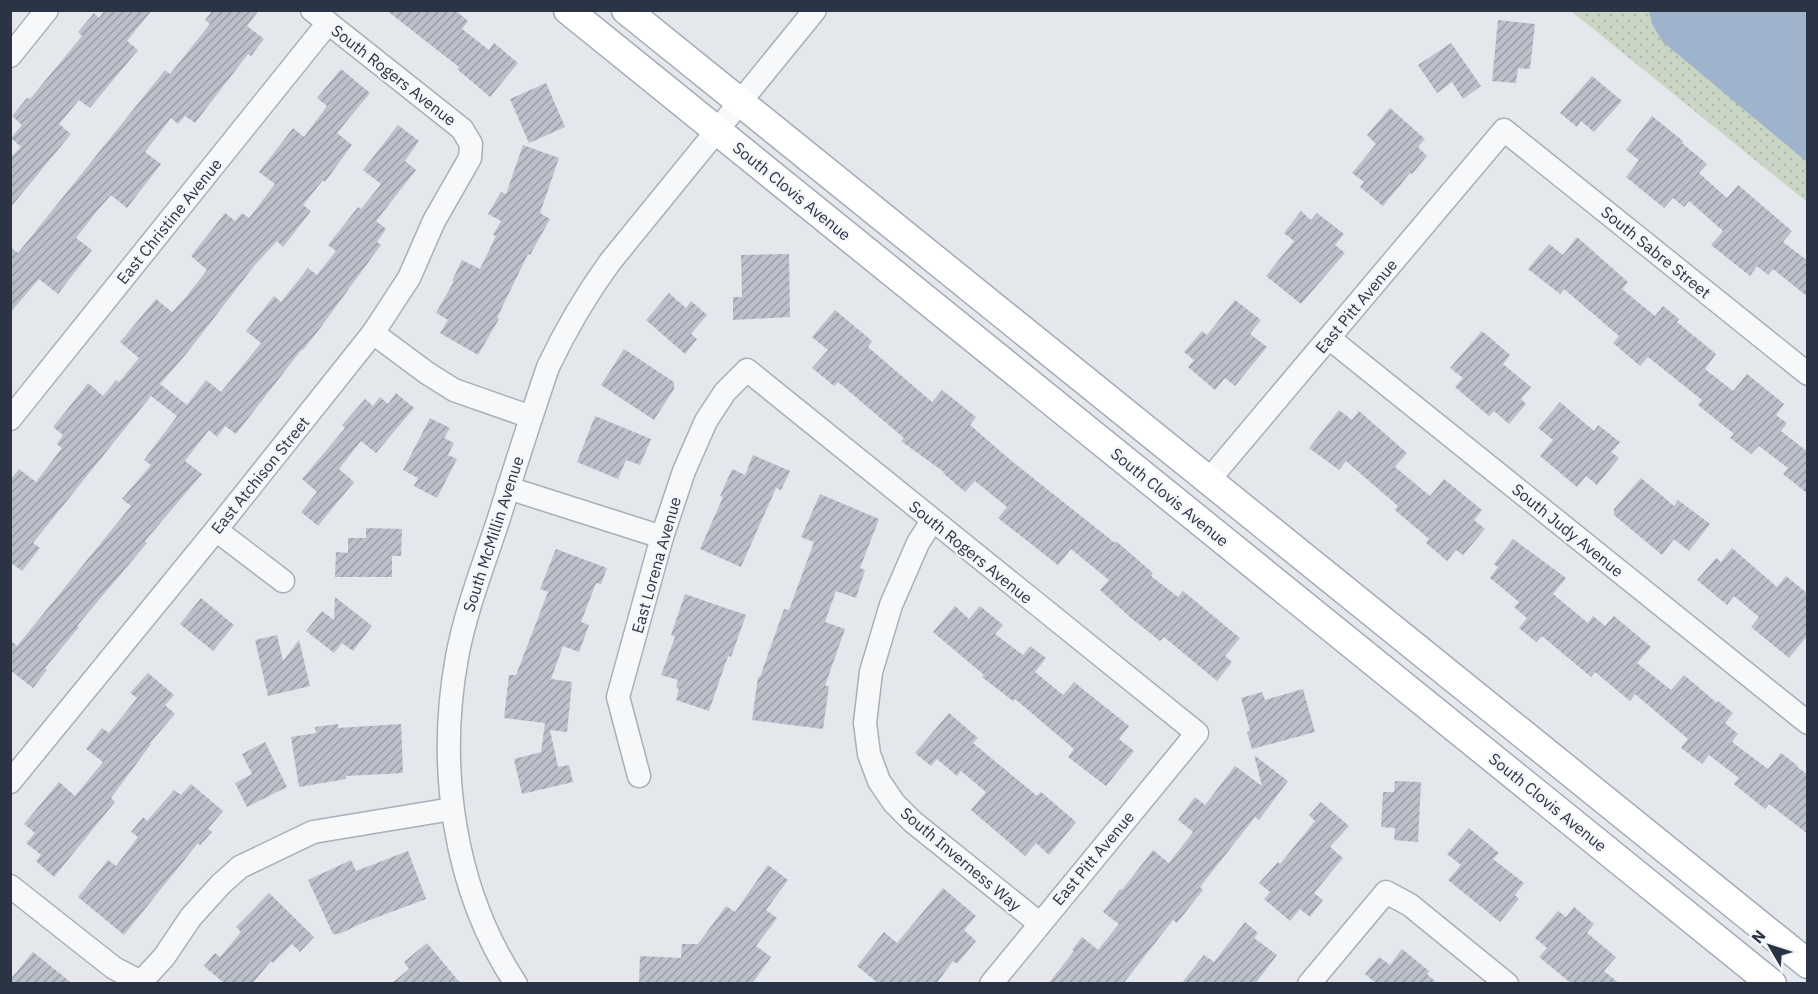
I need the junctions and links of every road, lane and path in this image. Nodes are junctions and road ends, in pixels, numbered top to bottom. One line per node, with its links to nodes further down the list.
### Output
1 (47, 10): 6 (street)
2 (568, 10): 8 (main road, South Clovis Avenue)
3 (626, 10): 7 (main road)
4 (815, 10): 7 (street, South McMillin Avenue)
5 (320, 17): 10 (street, South Rogers Avenue); 17 (street, East Christine Avenue)
6 (10, 56)
7 (739, 102): 8 (street, South McMillin Avenue); 18 (main road)
8 (717, 130): 15 (main road, South Clovis Avenue); 16 (street, South McMillin Avenue)
9 (1504, 130): 12 (street, East Pitt Avenue); 14 (street, South Sabre Street)
10 (471, 144): 11 (street, East Atchison Street)
11 (373, 333): 16 (street); 21 (street, East Atchison Street)
12 (1329, 338): 18 (street, East Pitt Avenue); 24 (street, South Judy Avenue)
13 (747, 370): 20 (street, South Rogers Avenue); 22 (street, East Lorena Avenue)
14 (1808, 374)
15 (1033, 385): 18 (main road); 36 (main road, South Clovis Avenue)
16 (531, 417): 19 (street, South McMillin Avenue)
17 (10, 419)
18 (1208, 481): 31 (main road)
19 (508, 488): 22 (street); 28 (street, South McMillin Avenue)
20 (932, 521): 25 (street, South Rogers Avenue); 30 (street, South Inverness Way)
21 (216, 530): 23 (street); 27 (street, East Atchison Street)
22 (662, 537): 26 (street, East Lorena Avenue)
23 (283, 581)
24 (1808, 723)
25 (1197, 733): 30 (street, East Pitt Avenue)
26 (639, 776)
27 (10, 783)
28 (452, 809): 29 (street); 32 (street, South McMillin Avenue)
29 (10, 886)
30 (1039, 923): 33 (street, East Pitt Avenue)
31 (1808, 964)
32 (516, 984)
33 (991, 984)
34 (1309, 984): 35 (street)
35 (1507, 984)
36 (1772, 984)

